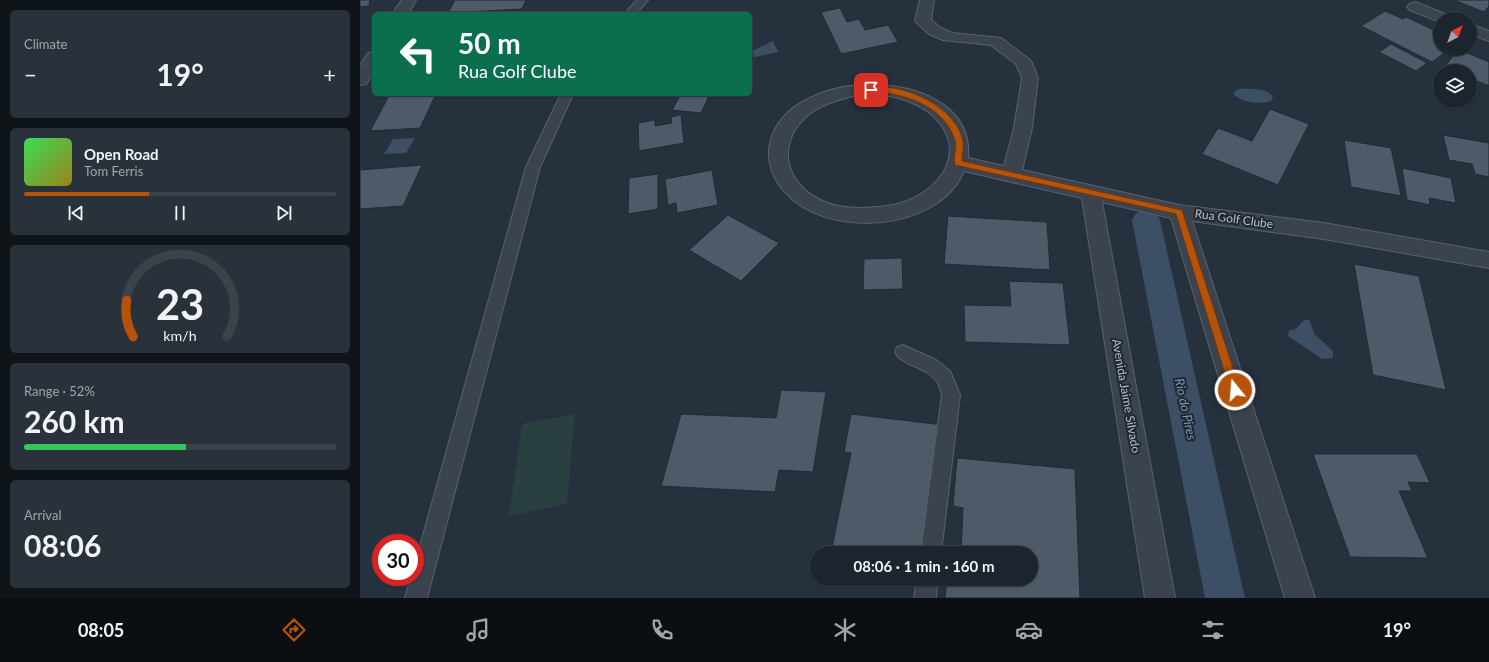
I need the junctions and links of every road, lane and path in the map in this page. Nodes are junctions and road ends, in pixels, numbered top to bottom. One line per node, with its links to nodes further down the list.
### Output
1 (409, 0): 5 (street)
2 (642, 0): 6 (lane)
3 (927, 0): 14 (street)
4 (1415, 7): 7 (street)
5 (401, 12)
6 (632, 12)
7 (1433, 14)
8 (1477, 32): 9 (street)
9 (1489, 36)
10 (372, 60): 11 (street)
11 (360, 80)
12 (566, 96): 21 (lane)
13 (958, 163): 13 (street); 14 (street, Rua Golf Clube)
14 (1012, 174): 15 (street, Rua Golf Clube)
15 (1090, 193): 16 (street, Rua Golf Clube); 23 (street, Avenida Jaime Silvado)
16 (1179, 212): 17 (street, Rua Golf Clube); 24 (street)
17 (1489, 260)
18 (903, 352): 19 (lane)
19 (932, 546)
20 (926, 586): 22 (lane)
21 (416, 598)
22 (925, 598)
23 (1160, 598)
24 (1300, 598)

